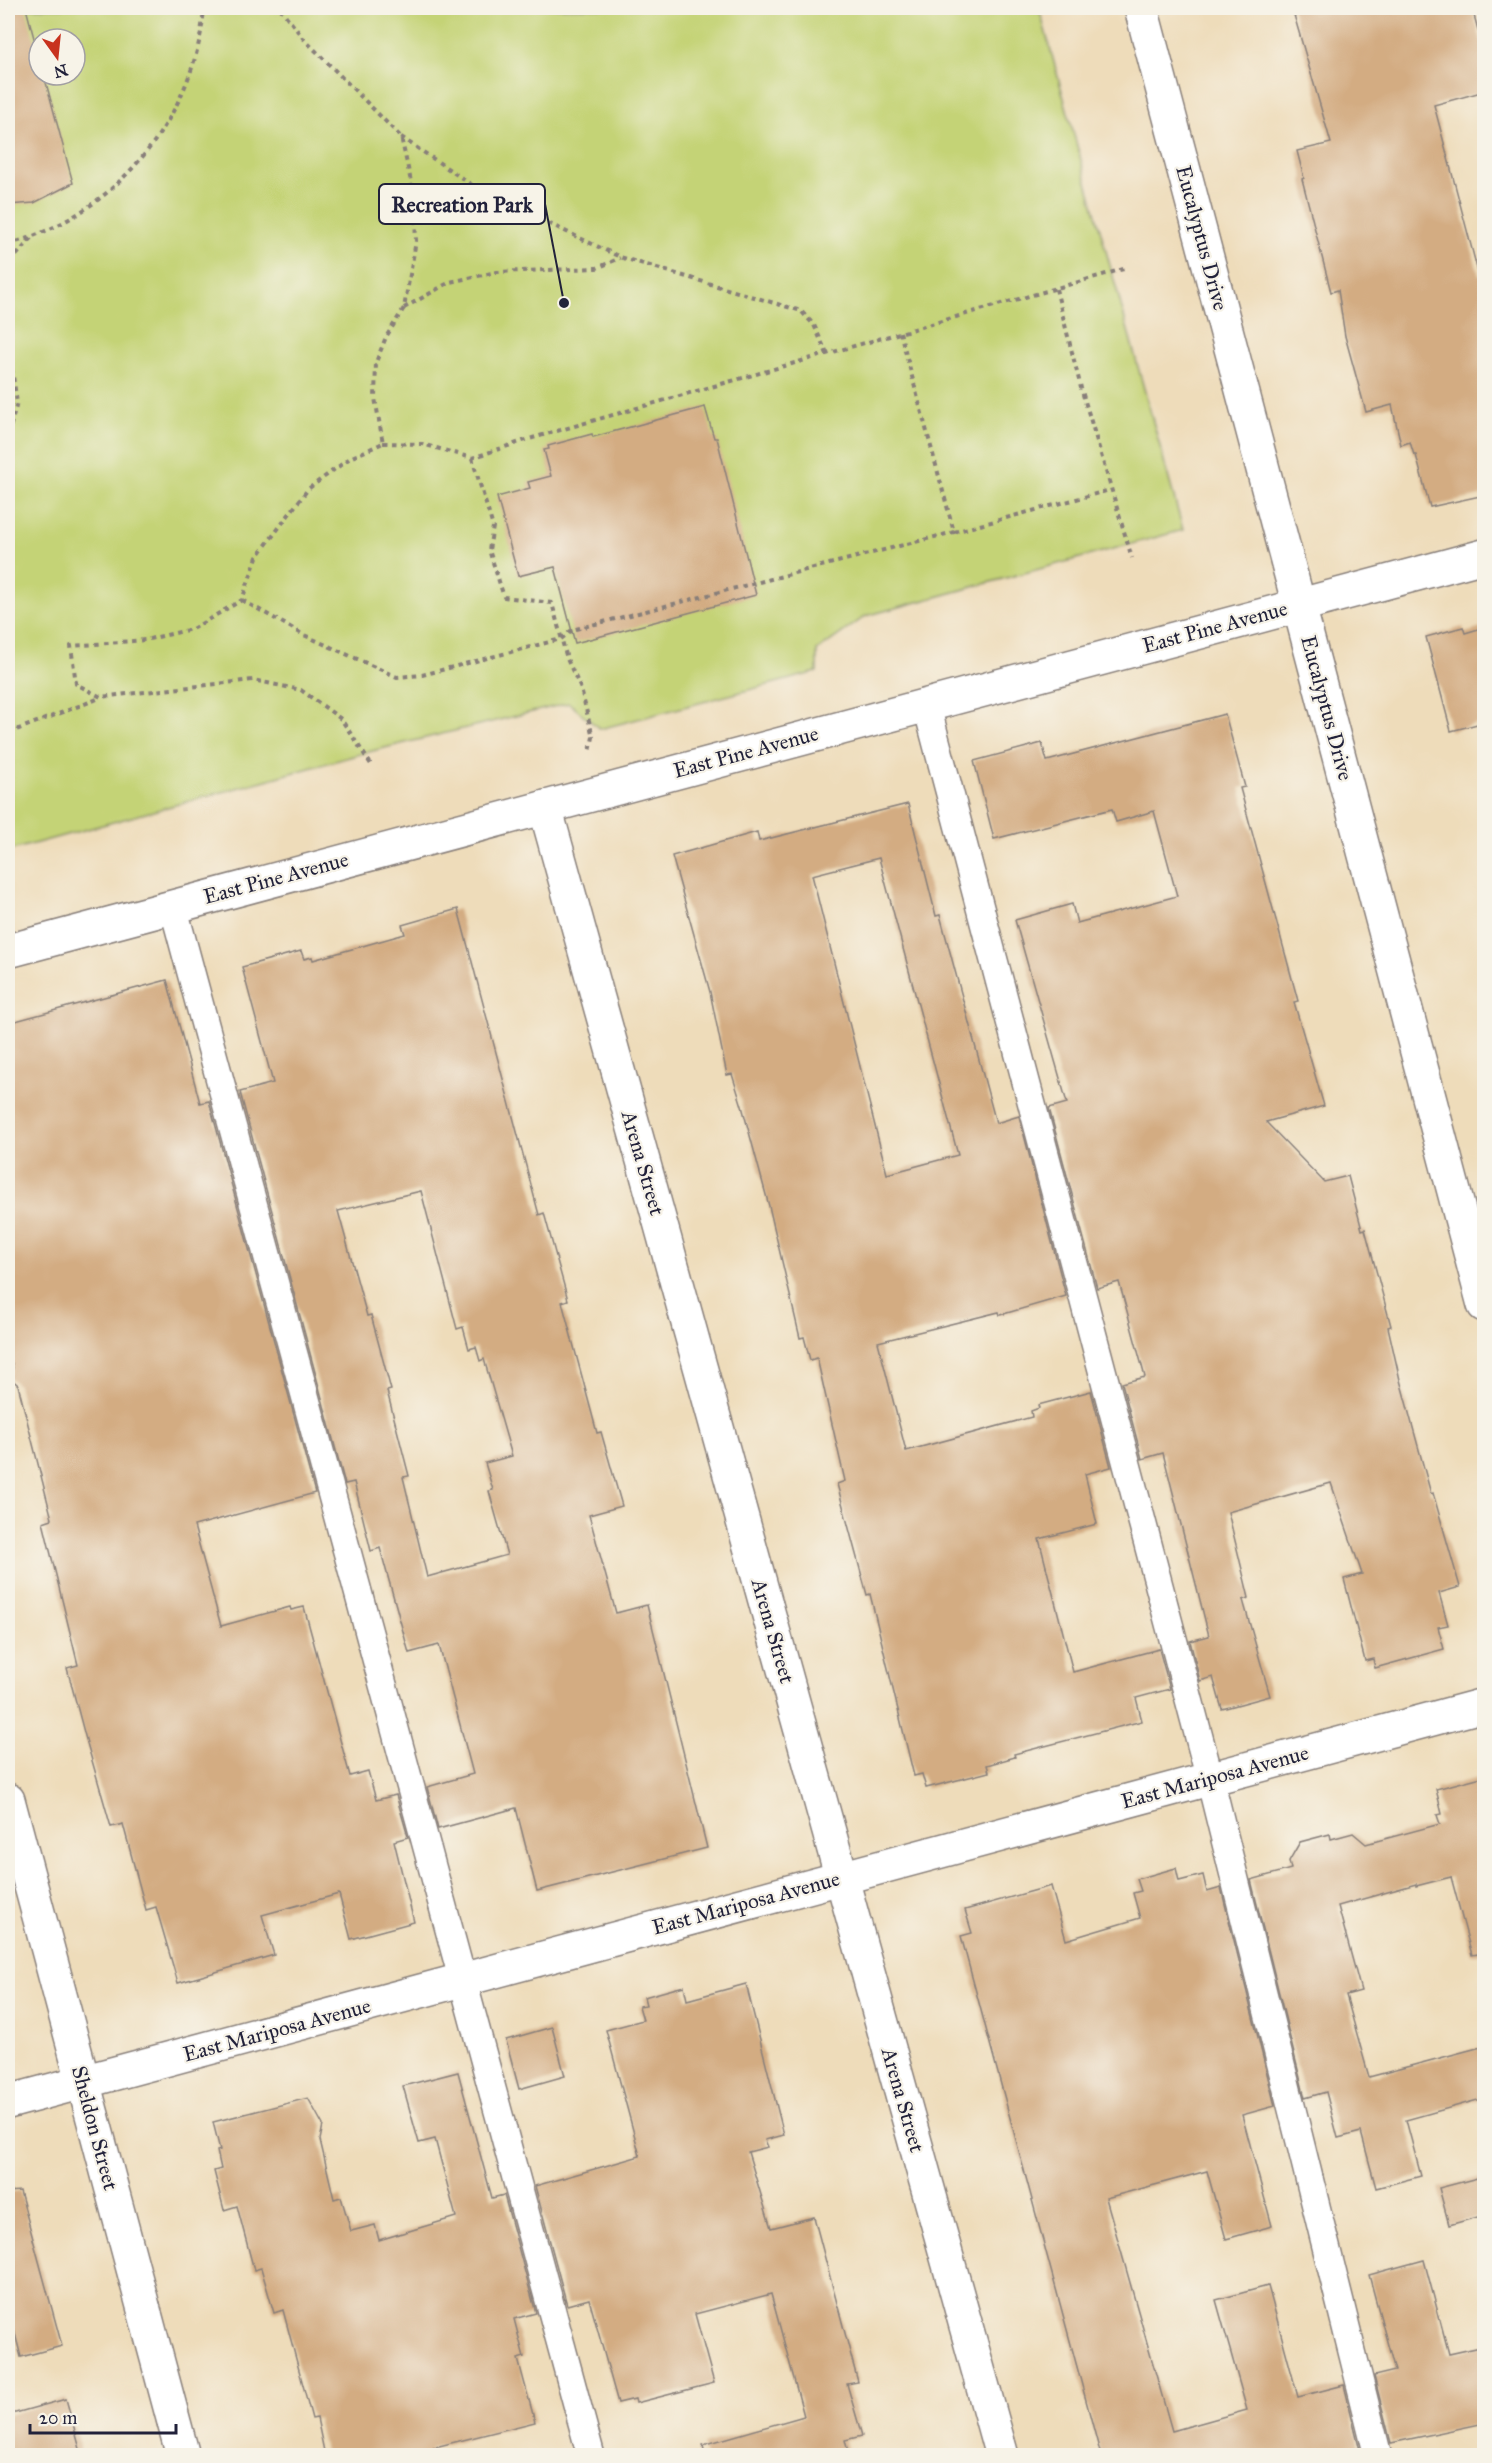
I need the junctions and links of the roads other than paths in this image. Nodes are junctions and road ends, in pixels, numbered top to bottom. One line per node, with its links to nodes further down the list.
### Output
1 (1141, 8): 3 (street, Eucalyptus Drive)
2 (1485, 556): 3 (street, East Pine Avenue)
3 (1299, 605): 4 (street, East Pine Avenue); 8 (street, Eucalyptus Drive)
4 (926, 703): 5 (street, East Pine Avenue); 10 (lane)
5 (545, 807): 6 (street, East Pine Avenue); 12 (street, Arena Street)
6 (173, 906): 7 (street, East Pine Avenue); 13 (lane)
7 (8, 951)
8 (1485, 1305)
9 (1485, 1705): 10 (street, East Mariposa Avenue)
10 (1210, 1779): 12 (street, East Mariposa Avenue); 19 (lane)
11 (8, 1800): 14 (street, Sheldon Street)
12 (841, 1878): 13 (street, East Mariposa Avenue); 18 (street, Arena Street)
13 (464, 1980): 14 (street, East Mariposa Avenue); 17 (lane)
14 (83, 2082): 15 (street, East Mariposa Avenue); 16 (street, Sheldon Street)
15 (8, 2102)
16 (183, 2456)
17 (591, 2456)
18 (1002, 2456)
19 (1378, 2456)

